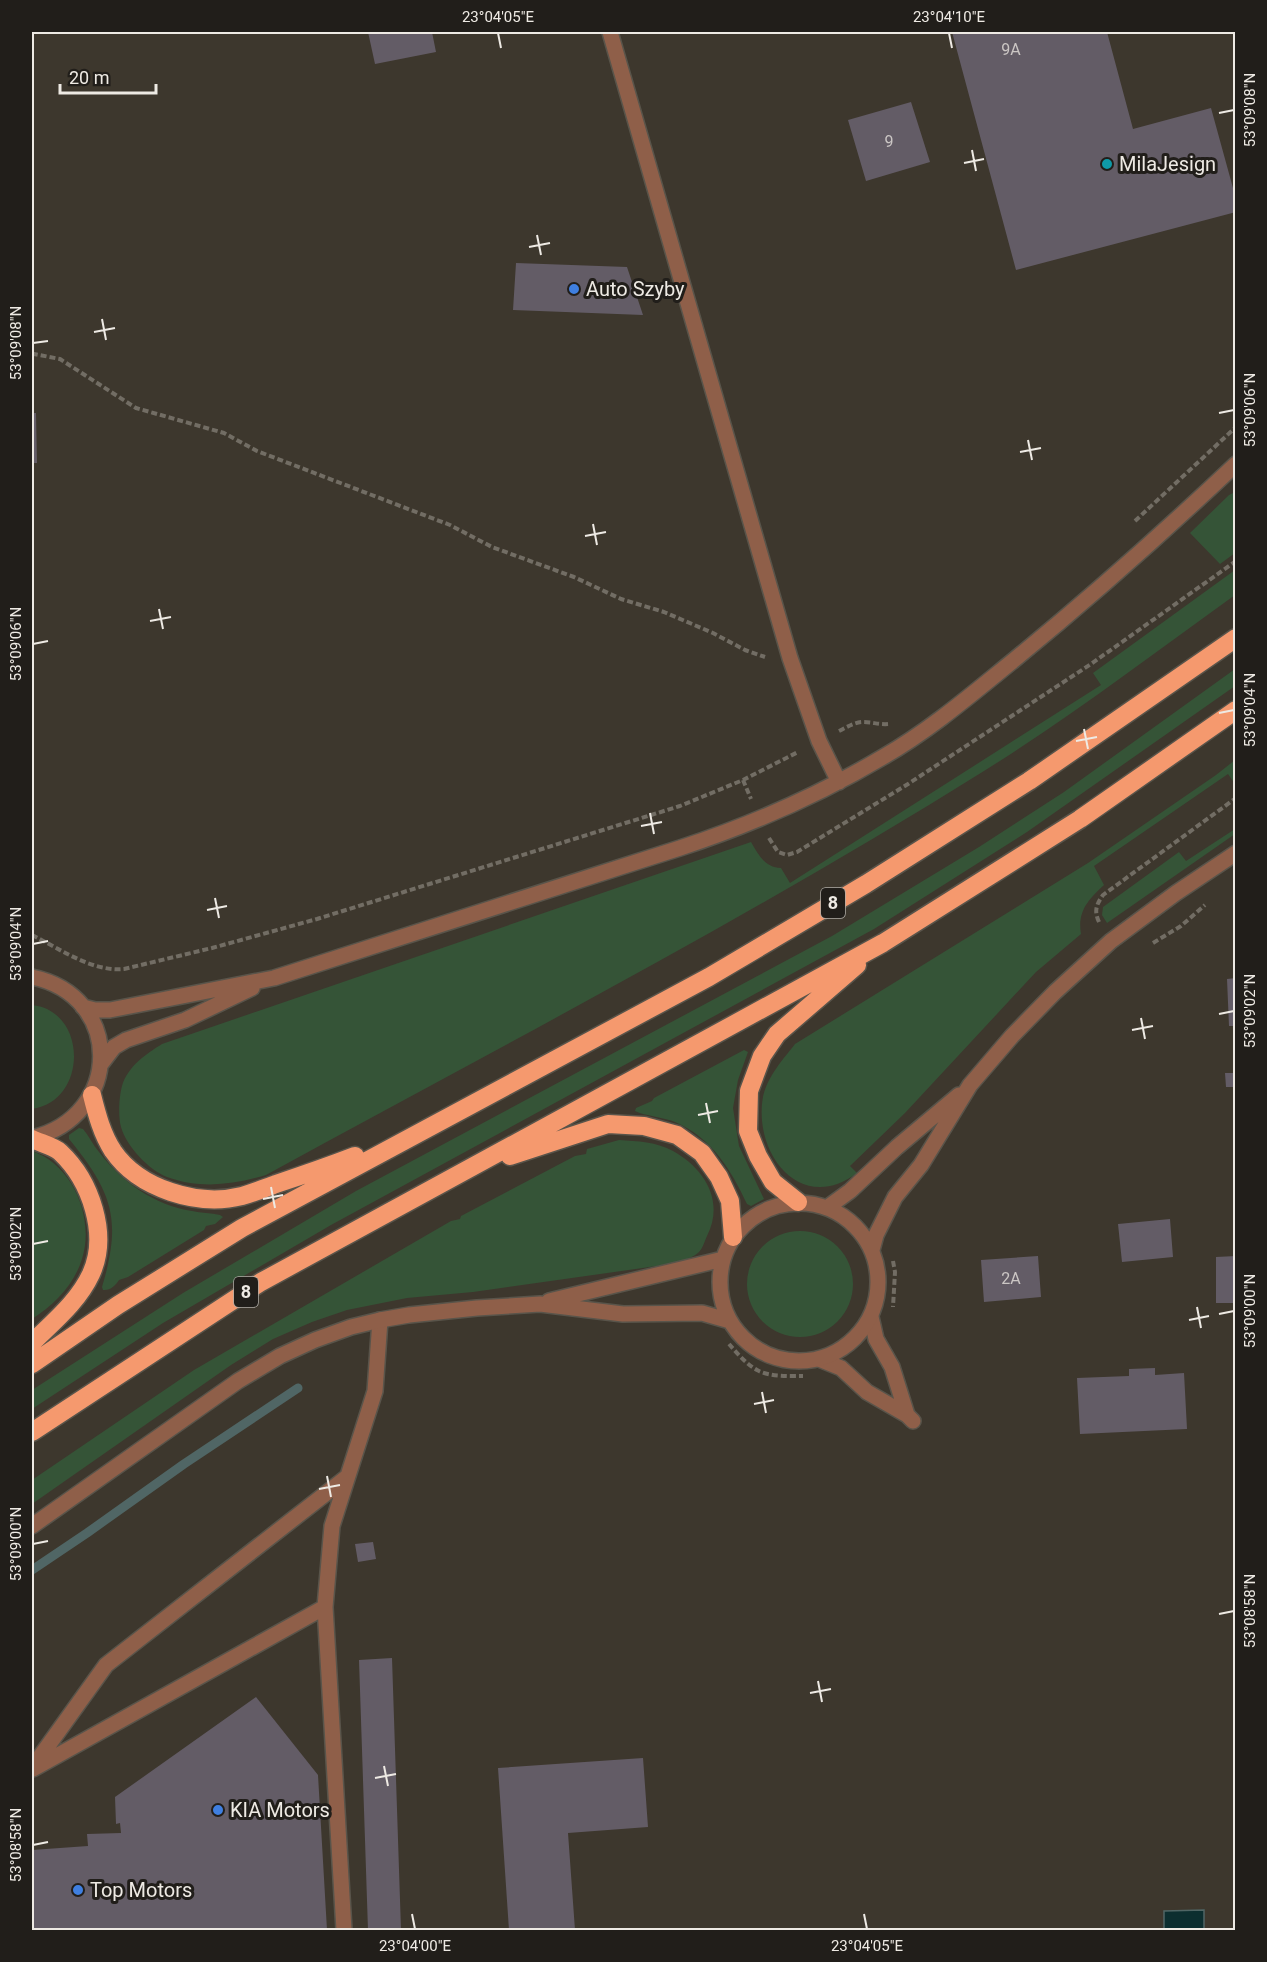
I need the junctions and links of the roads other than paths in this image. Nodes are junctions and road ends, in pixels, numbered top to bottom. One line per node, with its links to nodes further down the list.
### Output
1 (610, 32): 5 (street)
2 (1236, 464): 5 (street)
3 (1236, 638): 14 (highway, 8)
4 (1236, 710): 7 (highway, 8)
5 (839, 782): 9 (street)
6 (1236, 853): 12 (street)
7 (883, 942): 16 (highway, 8); 17 (highway)
8 (32, 977): 10 (street)
9 (274, 978): 10 (street); 11 (street)
10 (83, 1007): 11 (street)
11 (100, 1064): 13 (street)
12 (970, 1086): 18 (street); 20 (street)
13 (92, 1095): 14 (highway); 15 (street)
14 (411, 1137): 28 (highway, 8)
15 (32, 1138): 26 (highway)
16 (471, 1168): 19 (highway); 29 (highway, 8)
17 (798, 1202): 18 (street); 19 (street)
18 (828, 1207): 20 (street)
19 (734, 1237): 21 (street)
20 (872, 1250): 23 (street)
21 (723, 1259): 22 (street); 25 (street)
22 (540, 1304): 24 (street); 25 (street)
23 (871, 1317): 27 (street); 27 (street)
24 (381, 1320): 30 (street); 31 (street)
25 (730, 1321): 27 (street)
26 (32, 1343)
27 (819, 1359)
28 (32, 1364)
29 (32, 1432)
30 (347, 1477): 32 (street); 33 (street)
31 (32, 1526)
32 (325, 1607): 33 (street); 34 (street)
33 (32, 1769)
34 (344, 1930)

